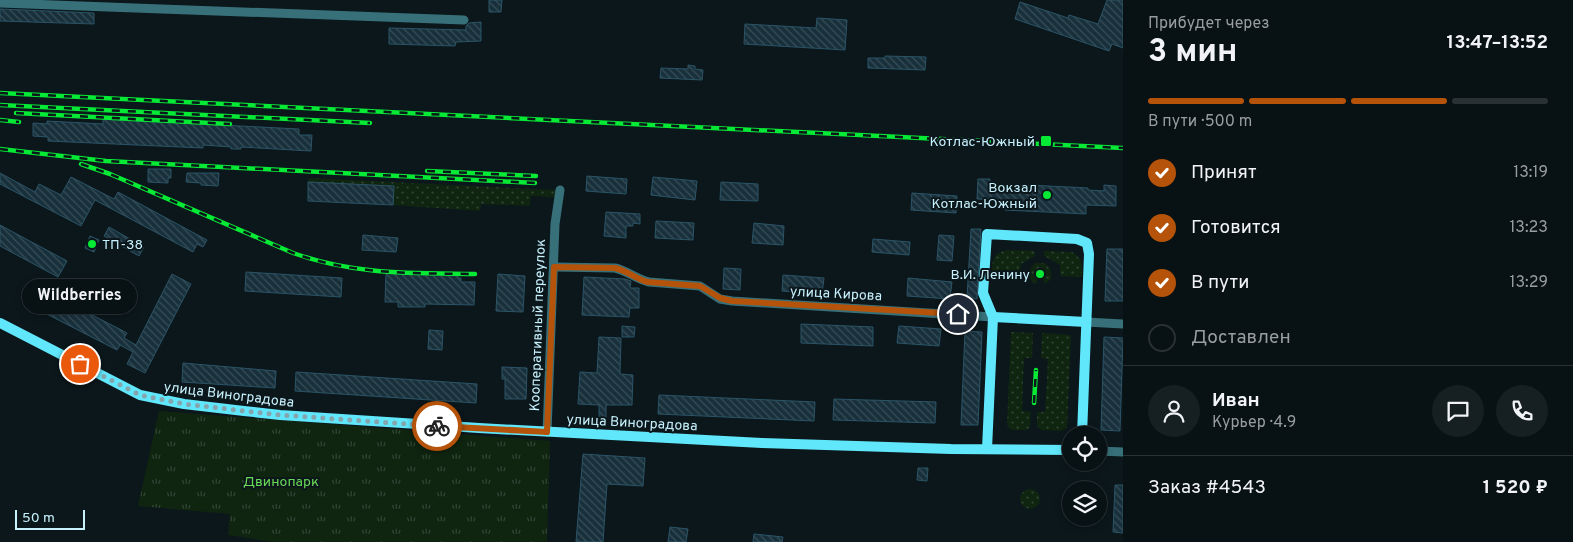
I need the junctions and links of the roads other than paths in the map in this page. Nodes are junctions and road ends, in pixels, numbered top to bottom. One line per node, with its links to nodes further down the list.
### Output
1 (0, 2): 2 (street)
2 (464, 20)
3 (560, 190): 4 (street, Кооперативный переулок)
4 (554, 267): 5 (street, улица Кирова); 10 (street, Кооперативный переулок)
5 (993, 316): 6 (main road, улица Кирова); 6 (main road); 11 (main road)
6 (1086, 322): 8 (street, улица Кирова); 9 (main road)
7 (0, 323): 10 (main road, улица Виноградова)
8 (1123, 324)
9 (1082, 426)
10 (547, 432): 11 (main road, улица Виноградова)
11 (987, 449): 12 (main road, улица Виноградова)
12 (1062, 450)
13 (1107, 451): 14 (street)
14 (1123, 452)

